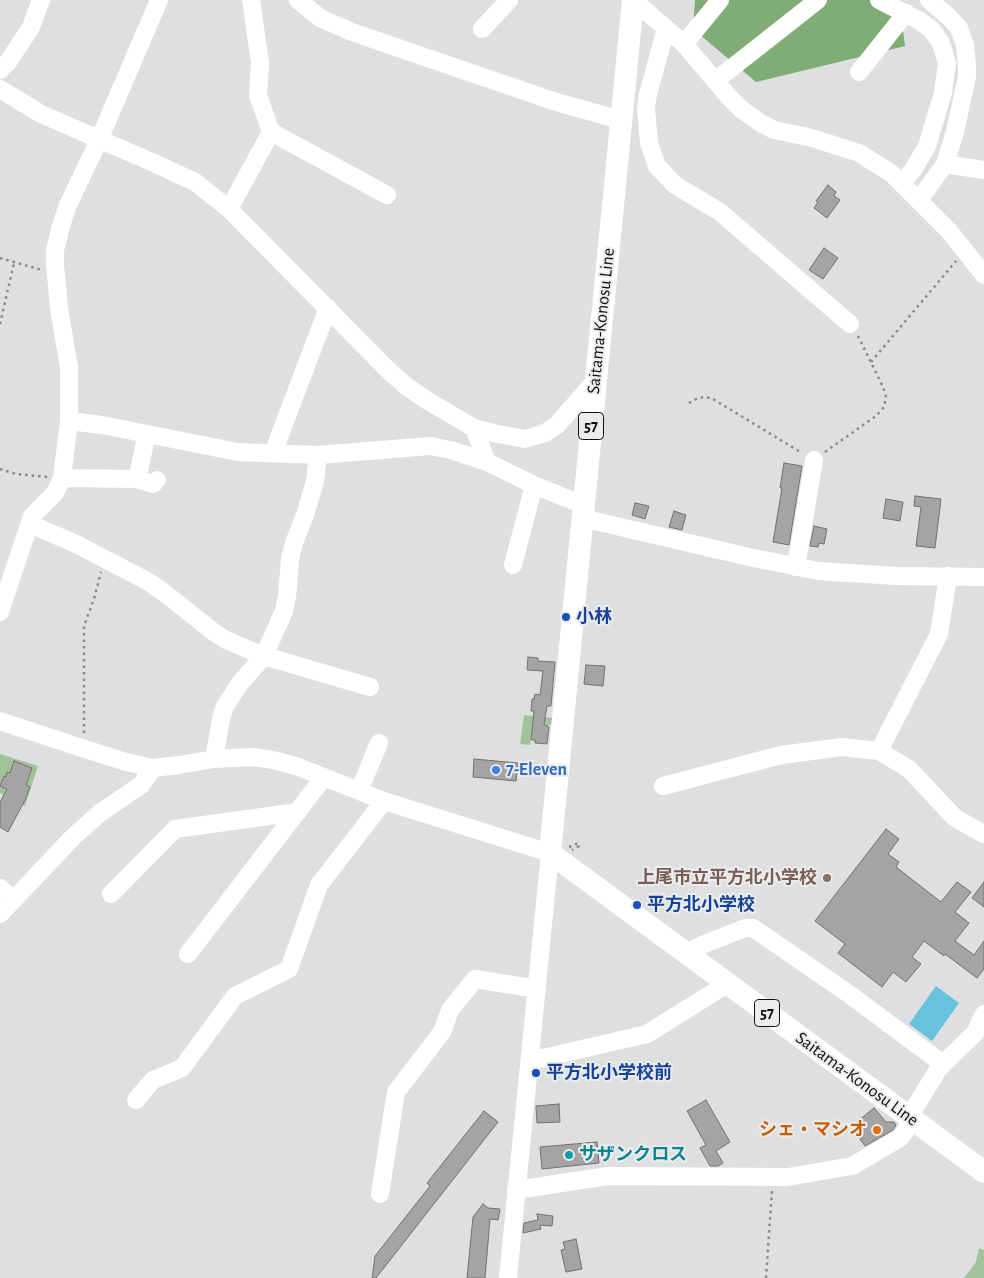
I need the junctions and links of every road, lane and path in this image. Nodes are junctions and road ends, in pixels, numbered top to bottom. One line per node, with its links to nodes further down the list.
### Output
1 (42, 0): 15 (street)
2 (159, 0): 21 (street)
3 (251, 0): 20 (street)
4 (298, 0): 19 (street)
5 (509, 0): 13 (street)
6 (633, 0): 12 (street); 19 (main road, Saitama-Konosu Line / 57)
7 (720, 0): 14 (street)
8 (818, 0): 17 (street)
9 (882, 0): 11 (street)
10 (937, 3): 22 (street)
11 (906, 13): 16 (street); 24 (street)
12 (666, 28): 14 (street); 35 (street)
13 (482, 29)
14 (684, 44): 17 (street)
15 (0, 70)
16 (859, 72)
17 (715, 81): 24 (street)
18 (0, 89): 21 (street)
19 (621, 120): 37 (main road, Saitama-Konosu Line / 57)
20 (271, 132): 25 (street); 27 (street)
21 (99, 140): 27 (street); 31 (street)
22 (945, 164): 23 (street); 26 (street)
23 (984, 170)
24 (902, 182): 26 (street)
25 (387, 195)
26 (919, 200): 28 (street)
27 (229, 209): 33 (street)
28 (965, 251): 32 (street); 36 (path)
29 (0, 258): 30 (path)
30 (14, 263): 31 (path); 34 (path)
31 (56, 274): 39 (street)
32 (984, 274)
33 (328, 308): 40 (street); 42 (street)
34 (0, 324)
35 (850, 324): 36 (path)
36 (871, 362): 44 (path)
37 (595, 381): 40 (street); 51 (main road, Saitama-Konosu Line / 57)
38 (689, 403): 44 (path)
39 (69, 421): 41 (street); 47 (street)
40 (474, 428): 45 (street)
41 (147, 434): 42 (street); 48 (street)
42 (273, 453): 43 (street)
43 (318, 455): 45 (street); 59 (street)
44 (814, 460): 55 (street)
45 (487, 462): 50 (street)
46 (0, 469): 47 (path)
47 (62, 478): 48 (street); 52 (street)
48 (137, 480): 49 (street)
49 (157, 480)
50 (534, 485): 51 (street); 54 (street)
51 (583, 512): 55 (street); 73 (main road, Saitama-Konosu Line / 57)
52 (30, 524): 53 (street); 58 (street)
53 (105, 558): 59 (street); 63 (path)
54 (513, 565)
55 (796, 567): 56 (street)
56 (948, 576): 57 (street); 64 (street)
57 (984, 577)
58 (0, 612)
59 (264, 656): 60 (street); 65 (street)
60 (370, 687)
61 (0, 721): 63 (street)
62 (379, 743): 69 (street)
63 (82, 748): 66 (street)
64 (879, 751): 68 (street); 72 (street)
65 (214, 759): 66 (street); 67 (street)
66 (153, 768): 76 (street)
67 (324, 777): 69 (street); 71 (street)
68 (663, 786)
69 (359, 791): 70 (street)
70 (384, 801): 73 (street); 85 (street)
71 (298, 812): 75 (street); 79 (street)
72 (984, 834)
73 (562, 850): 78 (main road, Saitama-Konosu Line / 57); 81 (street)
74 (0, 888): 76 (street)
75 (111, 894)
76 (14, 900): 77 (street)
77 (0, 914)
78 (687, 953): 80 (main road, Saitama-Konosu Line / 57); 84 (street)
79 (188, 954)
80 (727, 984): 83 (street); 86 (main road, Saitama-Konosu Line / 57)
81 (537, 988): 83 (street); 90 (street)
82 (984, 1014): 84 (street)
83 (530, 1061): 89 (street)
84 (943, 1064): 86 (street)
85 (136, 1100)
86 (908, 1117): 87 (main road, Saitama-Konosu Line / 57); 88 (street)
87 (984, 1172)
88 (773, 1177): 89 (street); 92 (path)
89 (516, 1190): 91 (street)
90 (380, 1194)
91 (508, 1278)
92 (766, 1278)

